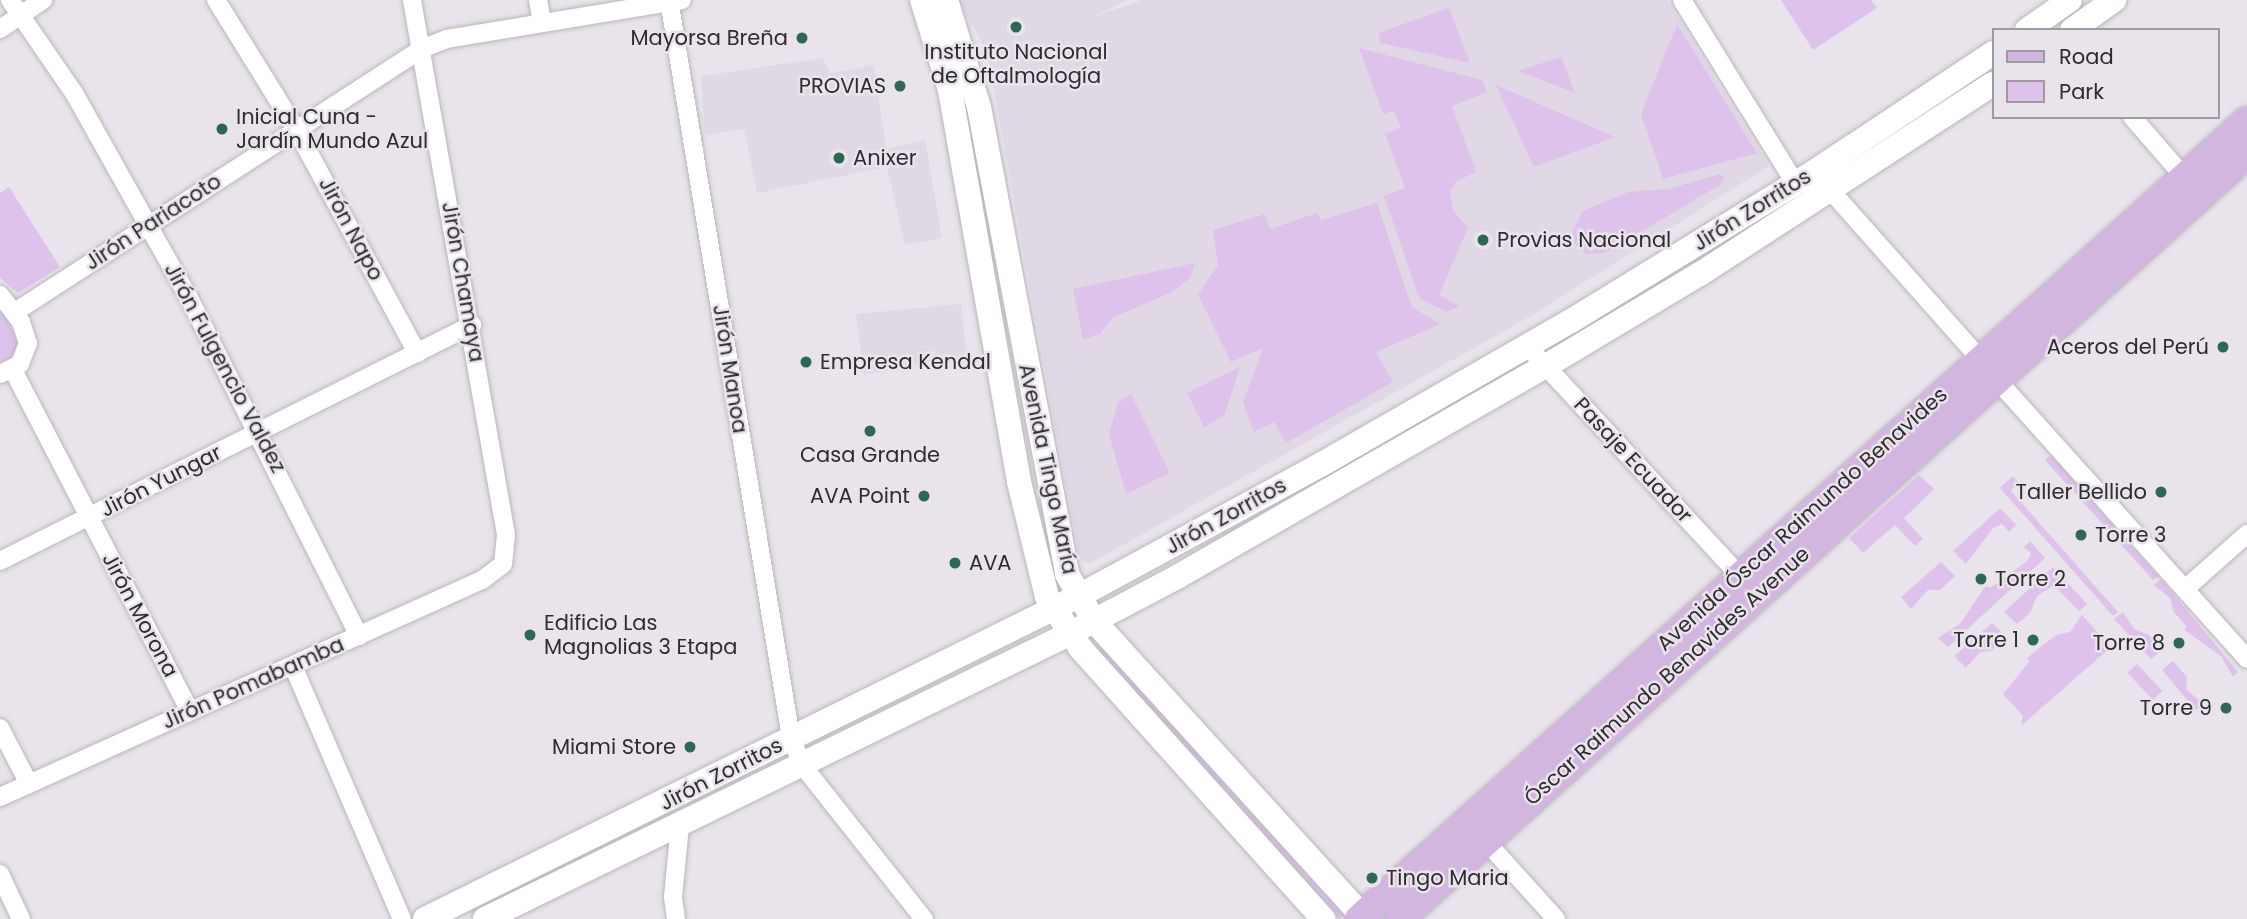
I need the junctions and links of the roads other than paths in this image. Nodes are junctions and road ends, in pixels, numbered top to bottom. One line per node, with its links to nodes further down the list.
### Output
1 (10, 0): 12 (street, Jirón Fulgencio Valdez)
2 (43, 0): 12 (street)
3 (216, 0): 22 (street, Jirón Napo)
4 (412, 0): 17 (street, Jirón Chamaya)
5 (538, 0): 13 (street)
6 (922, 0): 44 (main road, Avenida Tingo María)
7 (946, 0): 43 (main road, Avenida Tingo María)
8 (1682, 0): 24 (street)
9 (2070, 0): 14 (main road)
10 (2114, 0): 15 (main road)
11 (673, 1): 13 (street, Jirón Pariacoto); 52 (street, Jirón Manoa)
12 (21, 15): 16 (street); 27 (street, Jirón Fulgencio Valdez)
13 (542, 23): 17 (street, Jirón Pariacoto)
14 (2030, 28)
15 (2075, 28)
16 (0, 29)
17 (421, 49): 22 (street, Jirón Pariacoto); 30 (street, Jirón Chamaya)
18 (1992, 54): 24 (main road, Jirón Zorritos)
19 (1992, 85): 26 (main road, Jirón Zorritos)
20 (2134, 119): 25 (street)
21 (2247, 121): 25 (main road, Avenida Óscar Raimundo Benavides)
22 (296, 129): 27 (street, Jirón Pariacoto); 32 (street, Jirón Napo)
23 (2247, 154): 34 (main road, Óscar Raimundo Benavides Avenue)
24 (1805, 177): 26 (street); 31 (main road, Jirón Zorritos)
25 (2185, 178): 34 (main road, Avenida Óscar Raimundo Benavides)
26 (1831, 190): 33 (main road, Jirón Zorritos); 34 (street)
27 (149, 225): 29 (street, Jirón Pariacoto); 36 (street, Jirón Fulgencio Valdez)
28 (0, 295): 29 (street)
29 (15, 312): 35 (street)
30 (472, 326): 32 (street, Jirón Yungar); 40 (street, Jirón Chamaya)
31 (1528, 346): 33 (street, Pasaje Ecuador); 43 (main road, Jirón Zorritos)
32 (416, 353): 36 (street, Jirón Yungar)
33 (1546, 366): 41 (street, Pasaje Ecuador); 45 (main road, Jirón Zorritos)
34 (1989, 370): 41 (main road, Avenida Óscar Raimundo Benavides); 42 (street); 57 (main road, Óscar Raimundo Benavides Avenue)
35 (6, 372): 37 (street, Jirón Morona)
36 (260, 431): 37 (street, Jirón Yungar); 47 (street, Jirón Fulgencio Valdez)
37 (89, 517): 39 (street, Jirón Yungar); 50 (street, Jirón Morona)
38 (2247, 534): 42 (street)
39 (0, 561)
40 (503, 564): 47 (street, Jirón Pomabamba)
41 (1738, 574): 57 (main road, Avenida Óscar Raimundo Benavides)
42 (2185, 589): 48 (street)
43 (1077, 597): 44 (main road, Jirón Zorritos); 45 (main road, Avenida Tingo María)
44 (1053, 609): 46 (main road, Avenida Tingo María); 52 (main road, Jirón Zorritos)
45 (1094, 621): 46 (main road, Jirón Zorritos); 59 (main road, Avenida Tingo María)
46 (1069, 634): 53 (main road, Jirón Zorritos); 66 (main road, Avenida Tingo María)
47 (359, 636): 49 (street, Jirón Pomabamba)
48 (2247, 659)
49 (293, 666): 50 (street, Jirón Pomabamba); 61 (street)
50 (190, 711): 54 (street, Jirón Pomabamba)
51 (0, 728): 54 (street)
52 (791, 738): 53 (street, Jirón Manoa); 62 (main road, Jirón Zorritos)
53 (803, 766): 56 (main road, Jirón Zorritos); 65 (street, Jirón Manoa)
54 (29, 785): 55 (street, Jirón Pomabamba)
55 (0, 797)
56 (680, 825): 63 (main road, Jirón Zorritos); 64 (street)
57 (1476, 831): 59 (main road, Avenida Óscar Raimundo Benavides); 67 (main road, Óscar Raimundo Benavides Avenue); 68 (street)
58 (0, 874): 60 (street)
59 (1362, 918)
60 (21, 919)
61 (402, 919)
62 (425, 919)
63 (485, 919)
64 (676, 919)
65 (924, 919)
66 (1323, 919)
67 (1400, 919)
68 (1556, 919)

